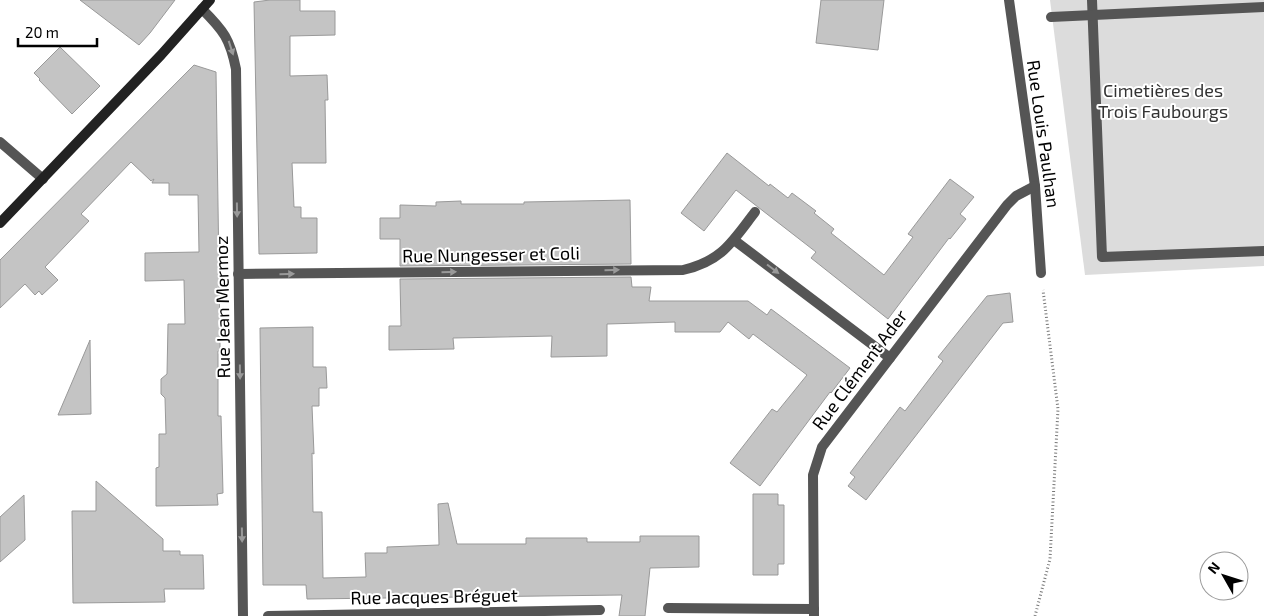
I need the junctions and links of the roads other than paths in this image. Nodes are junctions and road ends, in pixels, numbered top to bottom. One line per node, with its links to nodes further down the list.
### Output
1 (210, 0): 5 (main road)
2 (1009, 0): 10 (street, Rue Louis Paulhan)
3 (1092, 0): 6 (street)
4 (1264, 8): 6 (street)
5 (202, 10): 9 (main road); 16 (street, Rue Jean Mermoz, one-way to 16)
6 (1093, 16): 7 (street); 14 (street)
7 (1051, 17)
8 (0, 142): 9 (street)
9 (43, 179): 12 (main road)
10 (1035, 186): 15 (street, Rue Louis Paulhan); 17 (street, Rue Clément Ader)
11 (755, 212): 13 (street, Rue Nungesser et Coli)
12 (0, 223)
13 (734, 240): 16 (street, Rue Nungesser et Coli, one-way to 13); 17 (street, one-way to 17)
14 (1264, 251)
15 (1042, 273)
16 (238, 274): 21 (street, Rue Jean Mermoz, one-way to 21)
17 (890, 358): 20 (street, Rue Clément Ader)
18 (668, 608): 20 (street)
19 (600, 610): 22 (street, Rue Jacques Bréguet)
20 (814, 612)
21 (243, 616)
22 (268, 616)

